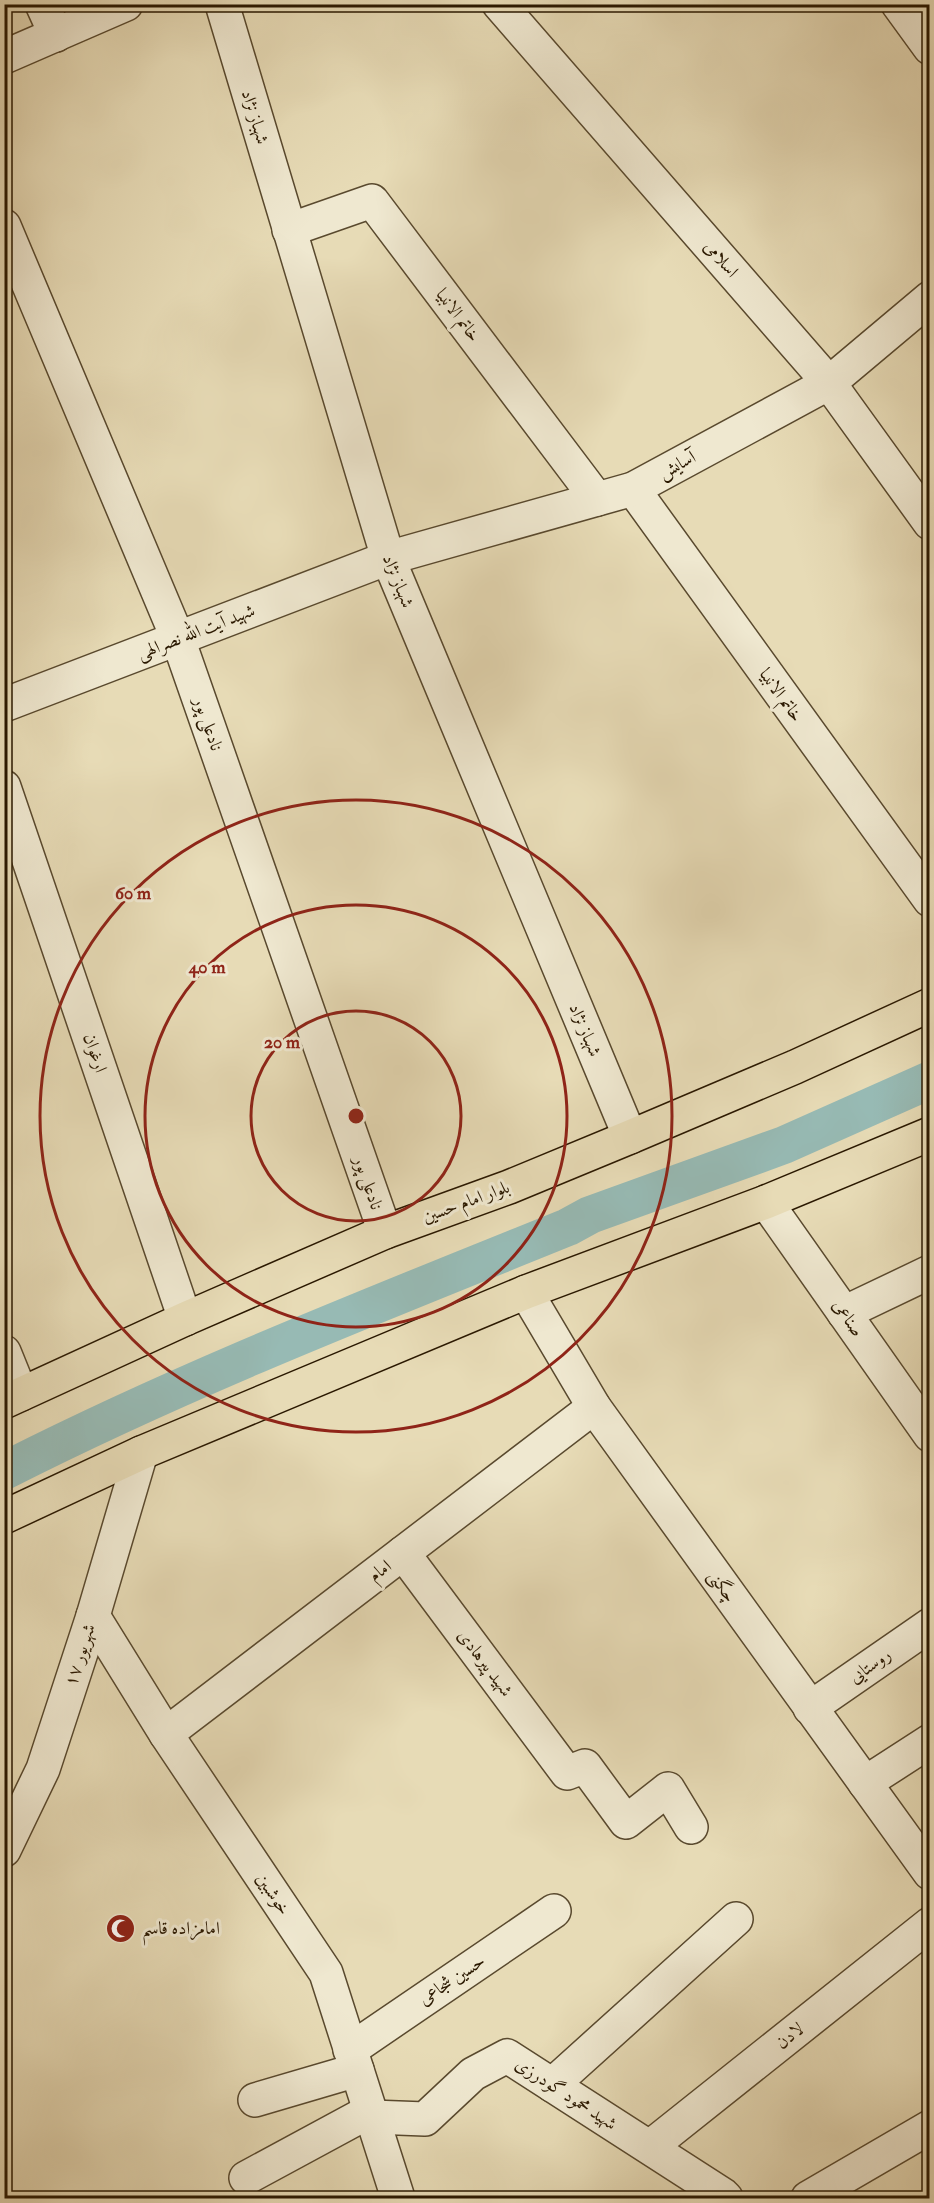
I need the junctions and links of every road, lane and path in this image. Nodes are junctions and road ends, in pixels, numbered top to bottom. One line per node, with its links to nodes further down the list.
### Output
1 (42, 4): 6 (street)
2 (126, 4): 6 (street)
3 (222, 4): 10 (street, شهباز نژاد)
4 (499, 4): 12 (street, اسلامی)
5 (898, 4): 7 (street)
6 (56, 35): 8 (street)
7 (930, 48)
8 (4, 57)
9 (4, 226): 17 (street, نادعلی پور)
10 (289, 230): 14 (street, خاتم الانبیا); 16 (street, شهباز نژاد)
11 (930, 298): 12 (street, آسایش)
12 (829, 383): 13 (street, آسایش); 15 (street, اسلامی)
13 (633, 489): 14 (street, آسایش); 20 (street, خاتم الانبیا)
14 (597, 499): 16 (street, آسایش)
15 (930, 523)
16 (388, 558): 17 (street, شهید آیت الله نصرالهی); 23 (street, شهباز نژاد)
17 (178, 639): 18 (street, شهید آیت الله نصرالهی); 25 (street, نادعلی پور)
18 (4, 705)
19 (4, 787): 29 (street, ارغوان)
20 (930, 900)
21 (930, 1005): 23 (main road, بلوار امام حسین)
22 (930, 1134): 24 (main road)
23 (630, 1137): 25 (main road, بلوار امام حسین)
24 (766, 1202): 27 (main road); 28 (street, صناعی)
25 (385, 1232): 29 (main road, بلوار امام حسین)
26 (930, 1272): 28 (street)
27 (526, 1292): 32 (street, چگنی); 34 (main road)
28 (844, 1313): 33 (street, صناعی)
29 (185, 1319): 31 (main road, بلوار امام حسین)
30 (4, 1352): 31 (street)
31 (13, 1398)
32 (594, 1407): 36 (street, امام); 39 (street, چگنی)
33 (930, 1434)
34 (141, 1453): 35 (main road); 37 (street, ۱۷ شهریور)
35 (4, 1517)
36 (403, 1553): 40 (street, امام); 43 (street, شهید پیرهادی)
37 (93, 1616): 40 (street, خوشبین); 44 (street, ۱۷ شهریور)
38 (930, 1625): 39 (street, روستایی)
39 (810, 1708): 42 (street, چگنی)
40 (166, 1734): 49 (street, خوشبین)
41 (930, 1741): 42 (street)
42 (865, 1783): 45 (street, چگنی)
43 (691, 1827)
44 (4, 1850)
45 (930, 1873)
46 (554, 1911): 49 (street, حسین شجاعی)
47 (736, 1919): 50 (street)
48 (930, 1924): 54 (street, لادن)
49 (354, 2060): 51 (street, حسین شجاعی); 52 (street, خوشبین)
50 (552, 2085): 52 (street, شهید محمود گودرزی); 54 (street, شهید محمود گودرزی)
51 (255, 2100)
52 (371, 2114): 55 (street); 56 (street, خوشبین)
53 (930, 2127): 58 (street)
54 (650, 2147): 57 (street, شهید محمود گودرزی)
55 (246, 2178)
56 (398, 2199)
57 (726, 2199)
58 (808, 2199)

